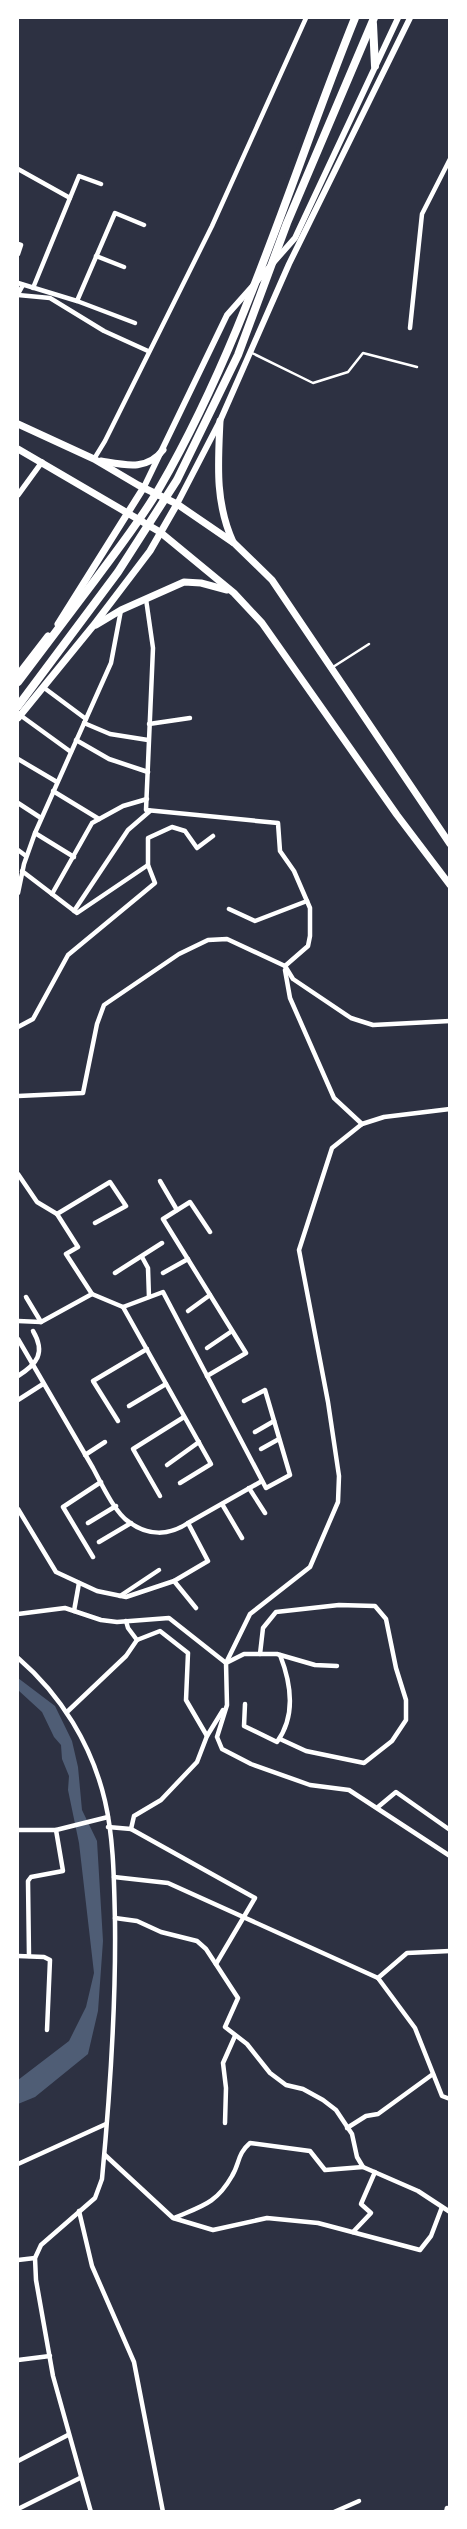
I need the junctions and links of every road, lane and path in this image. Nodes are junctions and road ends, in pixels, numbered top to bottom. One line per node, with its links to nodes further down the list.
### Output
1 (306, 18): 22 (street)
2 (355, 18): 44 (highway)
3 (373, 18): 6 (highway); 46 (highway)
4 (398, 18): 6 (main road)
5 (410, 18): 23 (main road)
6 (375, 66): 28 (main road)
7 (450, 159): 21 (street)
8 (18, 169): 10 (street)
9 (101, 184): 10 (street)
10 (70, 198): 17 (street)
11 (144, 225): 14 (street)
12 (18, 244): 13 (street)
13 (18, 254)
14 (96, 256): 15 (street); 19 (street)
15 (124, 267)
16 (20, 284): 17 (street); 18 (street)
17 (32, 288): 19 (street)
18 (18, 294): 22 (street)
19 (77, 301): 20 (street)
20 (135, 323)
21 (410, 328)
22 (148, 351): 29 (street)
23 (251, 352): 24 (lane); 25 (main road)
24 (417, 368)
25 (220, 421): 33 (main road); 36 (main road)
26 (18, 424): 29 (main road)
27 (18, 449): 30 (main road)
28 (163, 450): 29 (main road); 31 (main road)
29 (94, 459): 31 (main road)
30 (42, 462): 32 (street); 34 (main road)
31 (144, 487): 33 (main road); 34 (main road)
32 (18, 495)
33 (177, 504): 35 (main road); 36 (main road)
34 (129, 515): 35 (main road); 43 (main road)
35 (160, 532): 37 (main road); 40 (main road)
36 (234, 543): 42 (main road)
37 (234, 593): 38 (main road); 70 (main road)
38 (146, 599): 39 (main road); 50 (street)
39 (121, 610): 40 (main road); 49 (street)
40 (93, 626): 45 (main road)
41 (369, 644): 42 (lane)
42 (331, 669): 65 (main road)
43 (18, 675)
44 (18, 682)
45 (42, 686): 47 (main road); 49 (street)
46 (18, 706)
47 (19, 717): 53 (street)
48 (190, 718): 50 (street)
49 (85, 721): 51 (street); 52 (street)
50 (149, 724): 52 (street)
51 (76, 740): 53 (street); 55 (street)
52 (148, 740): 55 (street)
53 (71, 752): 56 (street)
54 (18, 759): 56 (street)
55 (148, 772): 58 (street)
56 (57, 782): 57 (street)
57 (53, 791): 61 (street); 62 (street)
58 (147, 799): 60 (street); 62 (street)
59 (18, 803): 61 (street)
60 (150, 810): 76 (street); 78 (street)
61 (41, 818): 63 (street)
62 (99, 820): 68 (street)
63 (35, 833): 67 (street); 68 (street)
64 (213, 836): 69 (street)
65 (450, 844)
66 (18, 850): 67 (street)
67 (26, 856): 71 (street)
68 (74, 857): 75 (street)
69 (148, 865): 78 (street); 81 (street)
70 (434, 866): 72 (lane); 73 (main road)
71 (22, 871): 74 (street); 75 (street)
72 (450, 881)
73 (450, 885)
74 (18, 893)
75 (52, 894): 78 (street)
76 (307, 901): 77 (street); 79 (street)
77 (229, 909)
78 (75, 912)
79 (285, 966): 80 (street); 82 (street); 84 (street)
80 (450, 1022)
81 (18, 1027)
82 (18, 1096)
83 (450, 1110): 84 (street)
84 (362, 1124): 154 (street)
85 (18, 1174): 88 (street)
86 (160, 1181): 87 (street)
87 (177, 1210): 90 (street); 93 (street)
88 (57, 1214): 89 (street); 96 (street)
89 (95, 1223)
90 (210, 1232)
91 (162, 1243): 92 (street)
92 (142, 1257): 94 (street); 99 (street)
93 (188, 1259): 95 (street); 97 (street)
94 (115, 1273)
95 (163, 1273)
96 (92, 1294): 100 (street); 103 (street)
97 (210, 1295): 101 (street); 105 (street)
98 (26, 1297): 103 (street)
99 (149, 1298): 100 (street); 111 (street)
100 (124, 1307): 108 (street)
101 (188, 1311)
102 (18, 1322): 103 (street)
103 (41, 1322)
104 (33, 1331): 109 (street)
105 (232, 1331): 107 (street); 111 (street)
106 (18, 1340): 109 (street)
107 (206, 1348)
108 (147, 1349): 113 (street); 118 (street)
109 (33, 1366): 110 (street); 112 (street)
110 (18, 1376)
111 (207, 1376): 127 (street)
112 (43, 1384): 114 (street); 125 (street)
113 (166, 1384): 116 (street); 117 (street)
114 (18, 1400)
115 (244, 1401): 119 (street)
116 (129, 1406)
117 (184, 1417): 123 (street); 131 (street)
118 (118, 1421)
119 (274, 1421): 120 (street); 121 (street)
120 (256, 1432)
121 (279, 1439): 124 (street); 127 (street)
122 (106, 1442): 125 (street)
123 (199, 1442): 126 (street); 129 (street)
124 (261, 1449)
125 (85, 1455): 128 (street)
126 (167, 1465)
127 (262, 1481): 130 (street)
128 (101, 1482): 133 (street); 141 (street)
129 (180, 1483)
130 (249, 1488): 132 (street); 135 (street)
131 (160, 1496)
132 (222, 1504): 138 (street); 139 (street)
133 (116, 1506): 136 (street); 137 (street)
134 (18, 1509): 144 (street)
135 (265, 1513)
136 (88, 1523)
137 (130, 1523): 138 (street); 140 (street)
138 (188, 1523): 143 (street)
139 (242, 1538)
140 (99, 1542)
141 (93, 1557)
142 (159, 1570): 145 (street)
143 (174, 1581): 145 (street); 146 (street)
144 (79, 1583): 145 (street); 147 (street)
145 (120, 1596)
146 (196, 1608)
147 (74, 1611): 148 (street); 149 (street)
148 (18, 1614)
149 (126, 1621): 150 (street); 154 (street)
150 (137, 1640): 158 (street); 159 (street)
151 (260, 1654): 152 (street); 154 (street); 160 (street)
152 (280, 1655): 155 (street); 160 (street)
153 (18, 1658): 158 (street)
154 (226, 1663): 157 (street)
155 (337, 1666)
156 (245, 1704): 160 (street)
157 (227, 1705): 159 (street); 161 (street)
158 (67, 1712): 162 (street)
159 (207, 1736): 164 (street)
160 (280, 1739)
161 (378, 1807): 167 (street); 168 (street)
162 (106, 1817): 163 (street); 166 (street)
163 (108, 1827): 164 (street); 169 (street)
164 (131, 1829): 170 (street)
165 (18, 1830): 166 (street)
166 (57, 1830): 174 (street)
167 (450, 1830)
168 (450, 1856)
169 (114, 1877): 170 (street); 171 (street)
170 (244, 1916): 175 (street); 176 (street)
171 (115, 1918): 175 (street); 182 (street)
172 (450, 1951): 176 (street)
173 (18, 1956): 174 (street)
174 (29, 1956): 177 (street)
175 (216, 1964): 178 (street)
176 (378, 1978): 179 (street)
177 (47, 2030)
178 (235, 2036): 181 (street); 183 (street)
179 (433, 2074): 180 (street); 183 (street)
180 (450, 2099)
181 (225, 2123)
182 (106, 2124): 184 (street); 185 (street)
183 (347, 2128): 186 (street)
184 (104, 2155): 189 (street); 191 (street)
185 (18, 2164)
186 (363, 2167): 187 (street); 191 (street)
187 (375, 2172): 188 (street); 192 (street)
188 (442, 2207): 190 (street); 192 (street)
189 (79, 2211): 193 (street); 203 (street)
190 (450, 2212)
191 (173, 2218): 192 (street)
192 (353, 2232)
193 (36, 2258): 194 (street); 195 (street)
194 (18, 2260)
195 (50, 2356): 196 (street); 197 (street)
196 (18, 2359)
197 (68, 2435): 198 (street); 199 (street)
198 (18, 2461)
199 (80, 2478): 201 (street); 202 (street)
200 (359, 2501): 204 (street)
201 (18, 2511)
202 (91, 2512)
203 (163, 2512)
204 (334, 2512)

